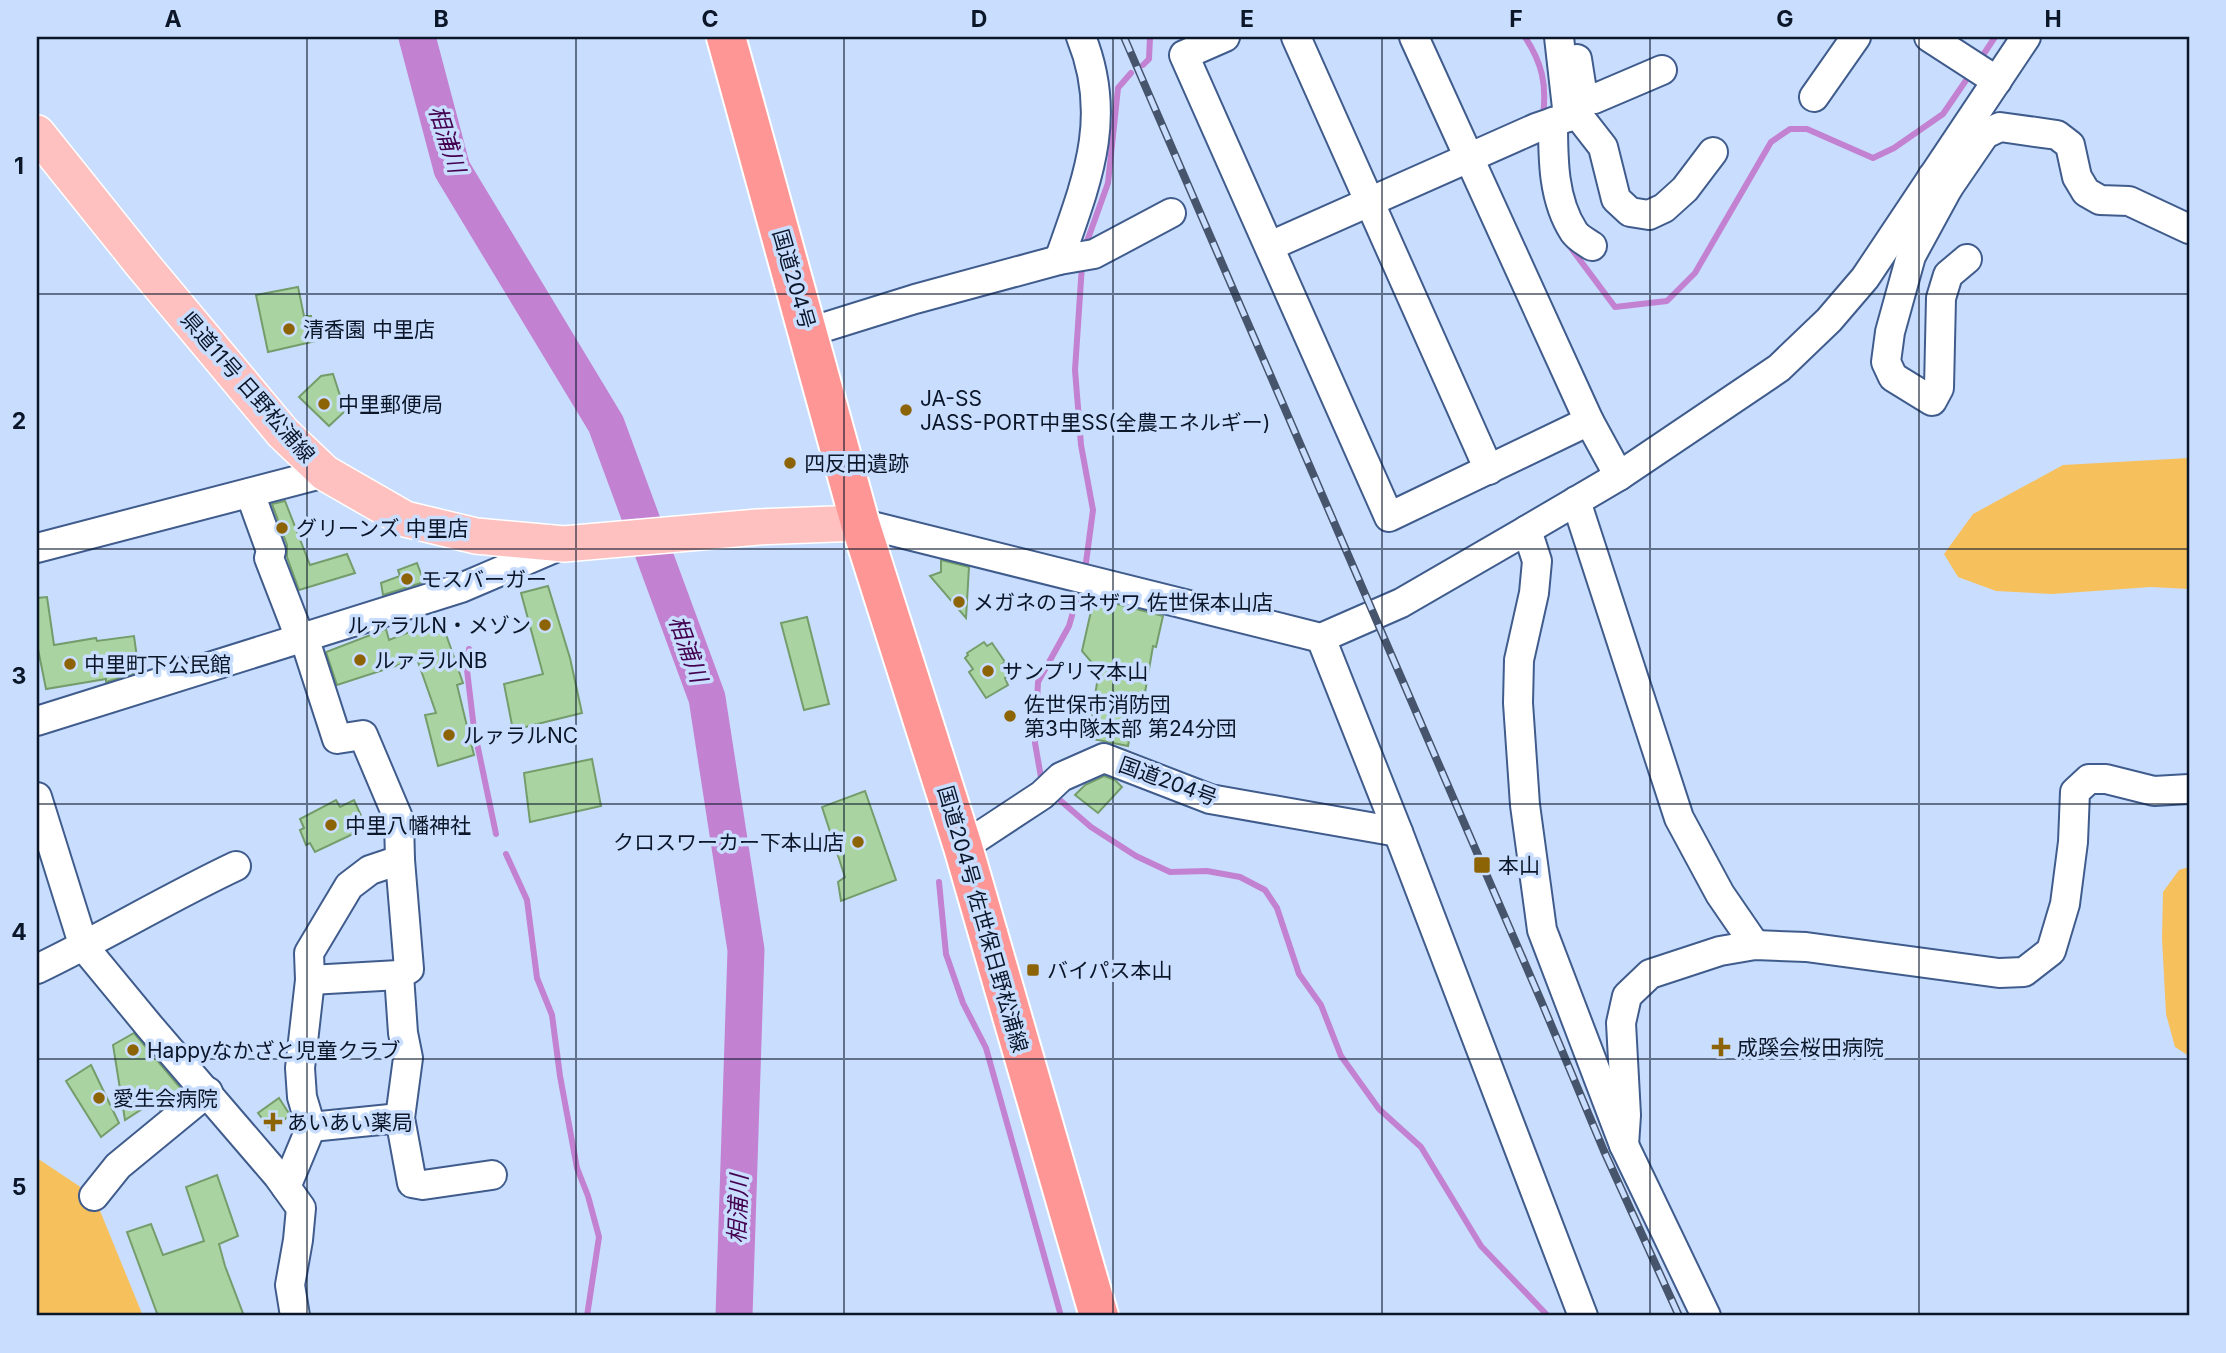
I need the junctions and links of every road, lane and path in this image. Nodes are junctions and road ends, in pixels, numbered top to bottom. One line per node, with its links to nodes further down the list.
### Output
1 (726, 37): 26 (highway, 国道204号)
2 (1081, 37): 25 (street)
3 (1225, 37): 22 (street)
4 (1296, 37): 19 (street)
5 (1414, 37): 17 (street)
6 (1559, 37): 14 (street)
7 (1571, 37): 11 (street)
8 (1856, 37): 13 (street)
9 (1929, 37): 12 (street)
10 (2026, 37): 12 (street)
11 (1662, 70)
12 (1992, 78): 18 (street)
13 (1814, 97)
14 (1551, 123): 16 (street); 17 (street); 23 (street)
15 (37, 133): 29 (main road, 県道11号 日野松浦線)
16 (1713, 152)
17 (1468, 158): 19 (street); 27 (street)
18 (1940, 183): 21 (street); 24 (street); 30 (street)
19 (1369, 201): 22 (street); 28 (street)
20 (1171, 213): 25 (street)
21 (2189, 229)
22 (1270, 246): 28 (street)
23 (1592, 246)
24 (1967, 259)
25 (1059, 260): 26 (street)
26 (809, 332): 33 (highway, 国道204号)
27 (1590, 421): 28 (street); 30 (street)
28 (1489, 470)
29 (325, 473): 31 (street); 35 (main road, 県道11号 日野松浦線)
30 (1619, 475): 32 (street)
31 (250, 493): 36 (street); 37 (street)
32 (1576, 501): 34 (street); 46 (street)
33 (860, 523): 35 (main road, 県道11号 日野松浦線); 38 (street); 43 (highway, 国道204号 佐世保日野松浦線)
34 (1527, 530): 38 (street); 54 (street)
35 (564, 544): 37 (street)
36 (37, 548)
37 (302, 638): 39 (street); 44 (street)
38 (1321, 638): 42 (street)
39 (37, 721)
40 (2189, 789): 46 (street)
41 (37, 797): 47 (street)
42 (1398, 832): 43 (street, 国道204号); 60 (street)
43 (963, 847): 59 (highway, 国道204号 佐世保日野松浦線)
44 (400, 860): 49 (street); 50 (street)
45 (236, 866): 47 (street)
46 (1755, 945): 54 (street)
47 (83, 947): 48 (street); 51 (street)
48 (37, 969)
49 (399, 975): 50 (street); 52 (street)
50 (310, 980): 53 (street)
51 (208, 1092): 56 (street); 57 (street)
52 (400, 1118): 53 (street); 55 (street)
53 (311, 1127): 56 (street)
54 (1624, 1145): 61 (street)
55 (492, 1175)
56 (286, 1187): 58 (street)
57 (94, 1196)
58 (295, 1316)
59 (1099, 1316)
60 (1583, 1316)
61 (1706, 1316)

